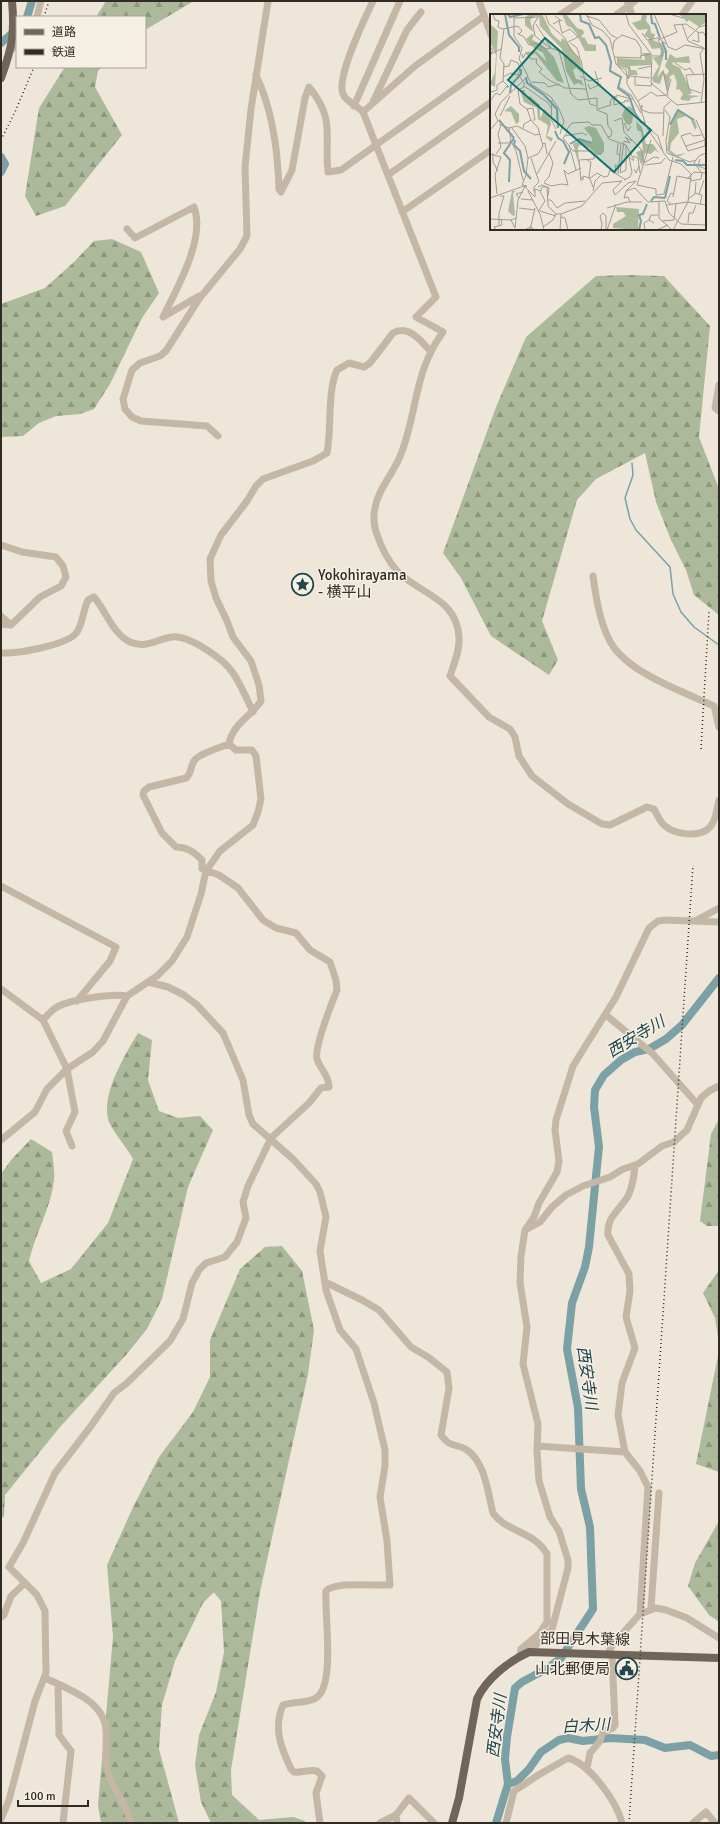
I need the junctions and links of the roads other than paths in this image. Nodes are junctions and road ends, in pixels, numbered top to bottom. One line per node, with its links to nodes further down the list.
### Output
1 (12, 1): 19 (main road)
2 (41, 1): 16 (street)
3 (268, 1): 21 (street)
4 (373, 1): 25 (street)
5 (400, 1): 25 (street)
6 (479, 1): 17 (street)
7 (581, 1): 12 (street)
8 (635, 1): 10 (street)
9 (692, 1): 15 (street)
10 (628, 4): 13 (street); 14 (street)
11 (421, 12): 24 (street)
12 (562, 14)
13 (617, 14)
14 (632, 14)
15 (683, 14)
16 (37, 16)
17 (484, 16): 18 (street); 24 (street)
18 (490, 32)
19 (14, 45): 22 (main road)
20 (490, 64): 27 (street)
21 (256, 76): 27 (street); 32 (street)
22 (1, 78)
23 (490, 103): 29 (street)
24 (372, 104): 26 (street)
25 (354, 106): 26 (street)
26 (363, 112): 27 (street)
27 (376, 144): 29 (street)
28 (490, 151): 30 (street)
29 (388, 175): 30 (street)
30 (402, 212): 33 (street)
31 (127, 229): 32 (street)
32 (204, 292): 36 (street)
33 (431, 352): 43 (street); 46 (street)
34 (719, 385): 35 (street)
35 (719, 411)
36 (218, 436)
37 (1, 545): 41 (street)
38 (593, 576): 44 (street)
39 (1, 616): 41 (street)
40 (1, 624): 41 (street)
41 (11, 626)
42 (1, 653): 43 (street)
43 (253, 712): 45 (street)
44 (719, 728)
45 (229, 744): 47 (street); 47 (street)
46 (719, 800)
47 (206, 871): 52 (street); 61 (street)
48 (1, 886): 55 (street)
49 (719, 908): 50 (street)
50 (694, 921): 51 (street); 56 (street)
51 (719, 922)
52 (148, 982): 54 (street); 61 (street)
53 (1, 989): 57 (street)
54 (127, 996): 55 (street); 58 (street)
55 (77, 1000): 57 (street)
56 (606, 1015): 60 (street); 65 (street)
57 (43, 1020): 58 (street)
58 (67, 1070): 62 (street); 63 (street)
59 (719, 1086): 60 (street)
60 (698, 1105): 64 (street)
61 (271, 1138): 66 (street); 70 (street)
62 (1, 1140)
63 (72, 1146)
64 (635, 1165): 65 (street); 68 (street)
65 (525, 1230): 67 (street)
66 (325, 1282): 77 (street); 86 (street)
67 (537, 1446): 68 (street); 75 (street)
68 (625, 1452): 72 (street)
69 (659, 1493): 71 (street)
70 (25, 1583): 73 (street); 79 (street)
71 (651, 1608): 72 (street); 74 (street)
72 (640, 1614): 76 (street)
73 (1, 1617)
74 (719, 1638)
75 (529, 1652): 76 (main road, 部田見木葉線); 77 (main road, 部田見木葉線)
76 (610, 1654): 78 (main road, 部田見木葉線); 81 (street)
77 (520, 1656): 90 (main road, 部田見木葉線)
78 (719, 1658)
79 (44, 1678): 80 (street); 83 (street)
80 (58, 1685): 84 (street); 85 (street)
81 (587, 1768): 91 (street); 92 (street)
82 (396, 1815): 87 (street); 88 (street); 89 (street)
83 (1, 1819)
84 (63, 1823)
85 (131, 1823)
86 (320, 1823)
87 (380, 1823)
88 (397, 1823)
89 (434, 1823)
90 (452, 1823)
91 (506, 1823)
92 (622, 1823)
93 (692, 1823): 94 (street)
94 (715, 1823)

